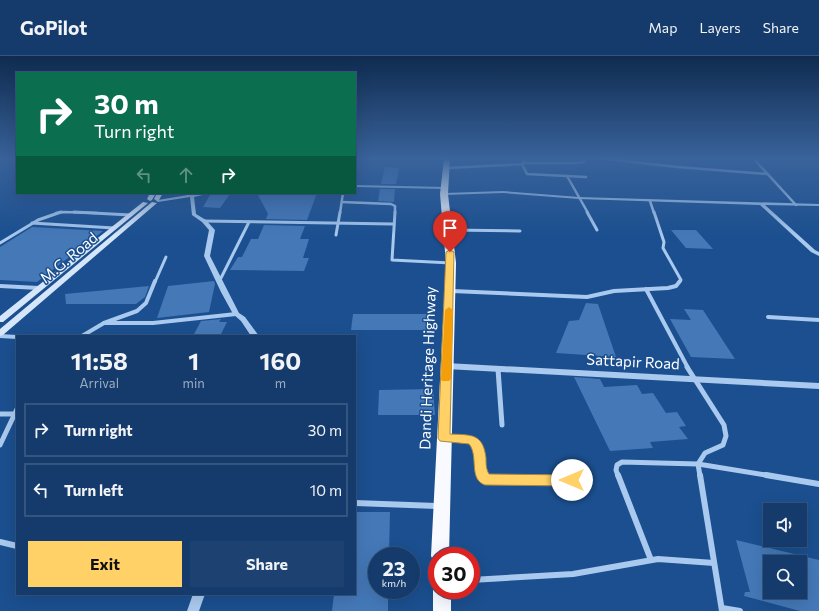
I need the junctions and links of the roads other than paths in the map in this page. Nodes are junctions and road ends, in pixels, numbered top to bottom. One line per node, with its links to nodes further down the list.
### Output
1 (445, 184): 5 (highway, Dandi Heritage Highway)
2 (571, 184): 11 (street)
3 (777, 184): 16 (street)
4 (356, 186): 5 (street)
5 (445, 191): 11 (street); 25 (highway, Dandi Heritage Highway)
6 (153, 194): 12 (main road, M.G. Road)
7 (159, 194): 12 (main road, M.G. Road)
8 (200, 194): 10 (street)
9 (343, 194): 14 (street)
10 (192, 195): 12 (street); 19 (street)
11 (579, 198): 13 (street); 26 (street)
12 (153, 201): 18 (main road, M.G. Road); 43 (main road, M.G. Road)
13 (650, 201): 15 (street); 36 (street)
14 (342, 202): 22 (street); 23 (street)
15 (762, 204): 16 (street); 30 (street)
16 (796, 205): 17 (street)
17 (819, 205)
18 (131, 215): 21 (street); 24 (main road, M.G. Road)
19 (204, 221): 20 (street); 33 (street)
20 (249, 222): 22 (street); 33 (street)
21 (32, 223): 24 (street); 29 (street)
22 (338, 223): 23 (street); 28 (street)
23 (394, 224): 32 (street)
24 (114, 228): 35 (main road, M.G. Road)
25 (448, 230): 27 (street); 32 (highway, Dandi Heritage Highway)
26 (597, 230)
27 (520, 231)
28 (336, 235)
29 (0, 243)
30 (819, 254)
31 (166, 257): 42 (street)
32 (451, 263): 37 (highway, Dandi Heritage Highway)
33 (219, 282): 38 (street)
34 (0, 286): 35 (street)
35 (39, 288): 40 (main road, M.G. Road)
36 (646, 289): 37 (street); 49 (street)
37 (450, 291): 47 (highway, Dandi Heritage Highway)
38 (236, 314): 42 (street); 45 (street)
39 (768, 317): 41 (street)
40 (0, 320)
41 (819, 320)
42 (104, 323): 44 (street)
43 (0, 334): 46 (street)
44 (84, 335)
45 (254, 335)
46 (16, 336)
47 (446, 366): 48 (street, Sattapir Road); 55 (highway, Dandi Heritage Highway)
48 (498, 369): 49 (street, Sattapir Road); 54 (street)
49 (694, 380): 50 (street, Sattapir Road); 57 (street)
50 (819, 386)
51 (16, 411): 53 (street)
52 (0, 414): 53 (street)
53 (14, 414): 56 (street)
54 (502, 425)
55 (444, 438): 58 (street); 61 (highway, Dandi Heritage Highway)
56 (0, 445)
57 (698, 464): 59 (street); 65 (street); 66 (street)
58 (572, 480)
59 (819, 484)
60 (356, 503): 61 (street)
61 (442, 506): 64 (highway, Dandi Heritage Highway)
62 (0, 542): 63 (street)
63 (16, 546)
64 (440, 547)
65 (651, 560): 66 (street); 67 (street)
66 (714, 563): 70 (street)
67 (480, 579)
68 (199, 595): 71 (street)
69 (442, 599): 72 (highway)
70 (722, 609): 73 (street)
71 (193, 611)
72 (442, 611)
73 (740, 611)

